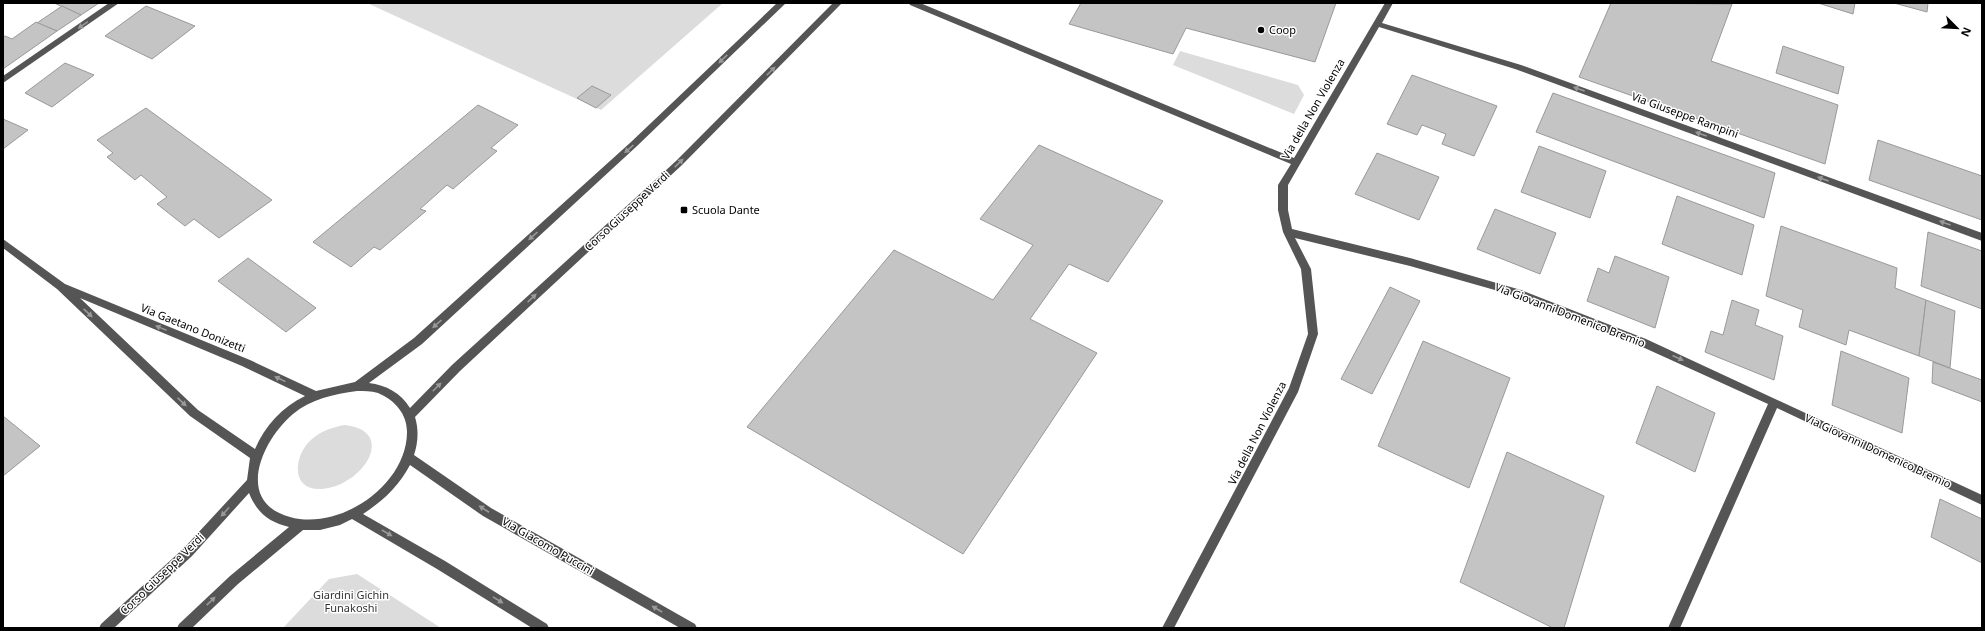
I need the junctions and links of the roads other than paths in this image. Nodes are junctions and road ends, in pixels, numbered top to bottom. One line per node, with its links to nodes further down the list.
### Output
1 (116, 3): 7 (street, one-way to 7)
2 (782, 3): 13 (street, one-way to 13)
3 (838, 3): 16 (street, Corso Giuseppe Verdi, one-way to 3)
4 (913, 3): 8 (street)
5 (1389, 3): 6 (street, Via della Non Violenza)
6 (1377, 24): 8 (street, Via della Non Violenza); 10 (street, Via Giuseppe Rampini, one-way to 6)
7 (3, 80)
8 (1295, 162): 9 (street, Via della Non Violenza)
9 (1288, 232): 15 (street, Via Giovanni Domenico Bremio, one-way to 15); 27 (street, Via della Non Violenza)
10 (1982, 236)
11 (3, 243): 12 (street, Via Gaetano Donizetti)
12 (60, 286): 14 (street, Via Gaetano Donizetti, one-way to 12); 17 (street, Via Gaetano Donizetti, one-way to 17)
13 (357, 386): 14 (street); 16 (street)
14 (315, 396): 17 (street)
15 (1774, 402): 20 (street, Via Giovanni Domenico Bremio); 28 (street)
16 (410, 415): 18 (street)
17 (255, 455): 19 (street)
18 (408, 458): 21 (street); 26 (street, Via Giacomo Puccini, one-way to 18)
19 (251, 483): 22 (street); 23 (street, Corso Giuseppe Verdi, one-way to 23)
20 (1982, 500)
21 (353, 514): 22 (street); 25 (street, one-way to 25)
22 (301, 525): 24 (street, one-way to 22)
23 (105, 628)
24 (183, 628)
25 (543, 628)
26 (691, 628)
27 (1168, 628)
28 (1674, 628)

